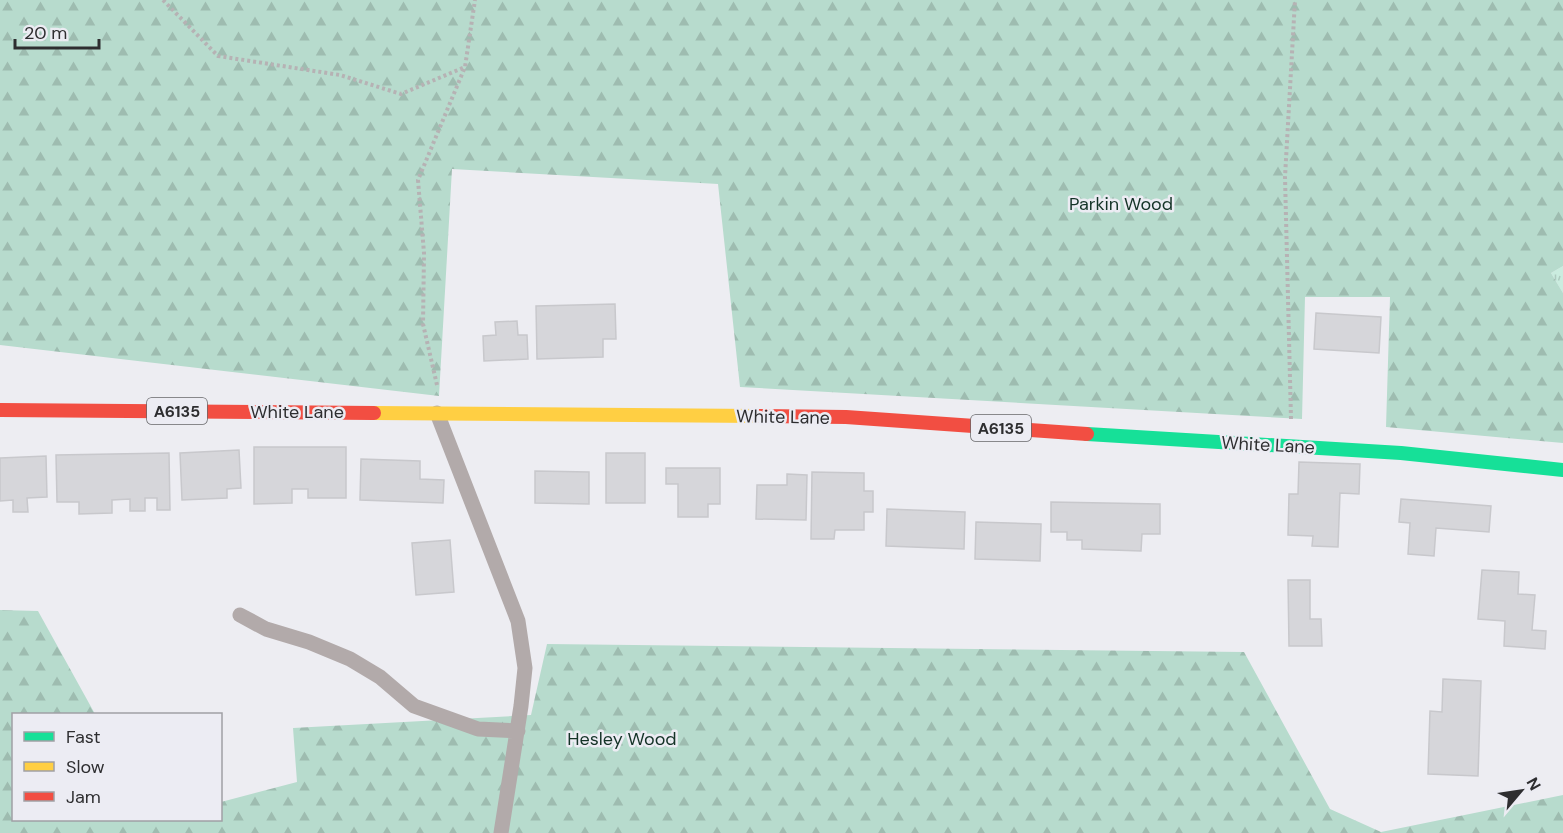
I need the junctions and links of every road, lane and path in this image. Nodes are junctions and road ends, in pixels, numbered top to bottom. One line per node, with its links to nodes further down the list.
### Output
1 (163, 0): 4 (path)
2 (475, 0): 4 (path)
3 (1295, 0): 7 (path)
4 (465, 67): 6 (path)
5 (0, 410): 6 (main road, White Lane / A6135)
6 (437, 413): 7 (main road, White Lane / A6135); 10 (lane)
7 (1292, 447): 8 (main road, White Lane / A6135)
8 (1563, 470)
9 (240, 615): 10 (lane)
10 (518, 731): 11 (lane)
11 (501, 833)

